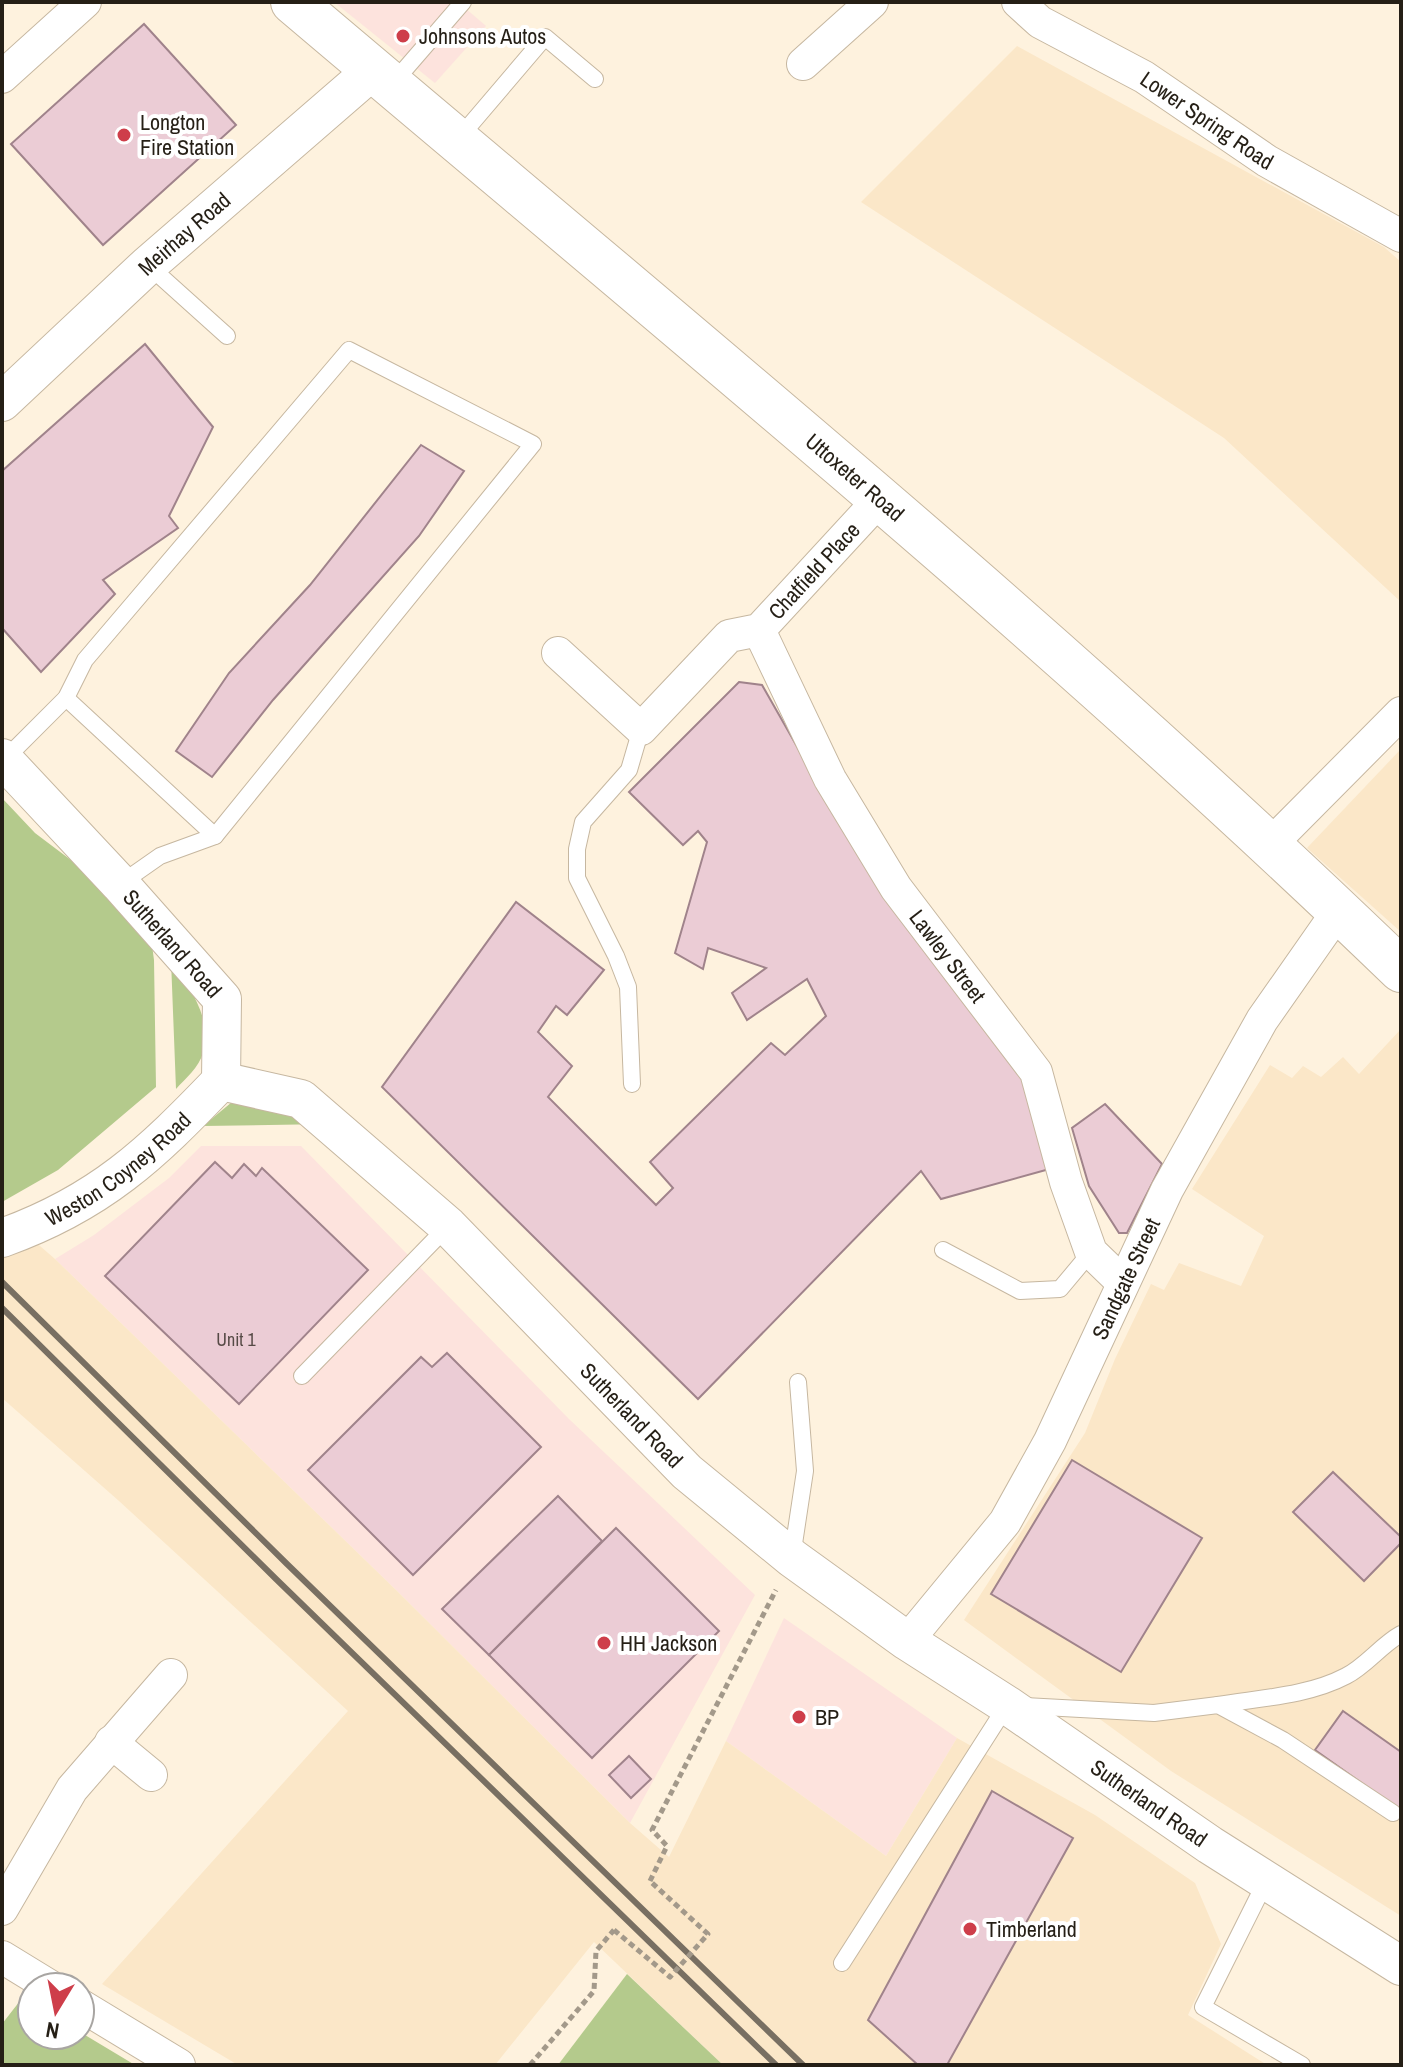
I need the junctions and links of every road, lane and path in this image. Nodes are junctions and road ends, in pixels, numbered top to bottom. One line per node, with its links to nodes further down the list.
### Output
1 (85, 2): 7 (street)
2 (293, 2): 8 (main road, Uttoxeter Road)
3 (463, 2): 8 (lane)
4 (872, 2): 6 (street)
5 (1018, 2): 11 (street, Lower Spring Road)
6 (803, 64)
7 (2, 77)
8 (382, 77): 10 (main road, Uttoxeter Road); 12 (street, Meirhay Road)
9 (595, 79): 10 (lane)
10 (458, 139): 15 (main road, Uttoxeter Road)
11 (1401, 236)
12 (148, 265): 13 (lane); 14 (street, Meirhay Road)
13 (227, 336)
14 (2, 402)
15 (879, 500): 16 (street, Chatfield Place); 23 (main road, Uttoxeter Road)
16 (759, 630): 20 (street, Chatfield Place); 32 (street, Lawley Street)
17 (558, 653): 20 (street)
18 (66, 698): 21 (lane); 22 (lane); 22 (lane)
19 (1401, 713): 23 (street)
20 (641, 729): 28 (lane)
21 (3, 759): 24 (street, Sutherland Road)
22 (215, 836): 24 (lane)
23 (1269, 846): 25 (main road, Uttoxeter Road)
24 (120, 884): 27 (street, Sutherland Road)
25 (1339, 910): 26 (main road, Uttoxeter Road); 33 (street, Sandgate Street)
26 (1401, 970)
27 (221, 1081): 29 (street, Sutherland Road); 30 (street, Weston Coyney Road)
28 (632, 1084)
29 (448, 1226): 34 (lane); 36 (street, Sutherland Road)
30 (12, 1234)
31 (943, 1250): 32 (lane)
32 (1091, 1252): 33 (street, Lawley Street)
33 (1122, 1282): 38 (street, Sandgate Street)
34 (302, 1376)
35 (798, 1382): 36 (lane)
36 (792, 1558): 38 (street, Sutherland Road); 53 (path, bridge)
37 (1401, 1634): 41 (lane)
38 (907, 1641): 40 (street, Sutherland Road)
39 (171, 1675): 42 (street)
40 (1007, 1705): 41 (lane); 45 (street, Sutherland Road); 48 (lane)
41 (1218, 1705): 44 (lane)
42 (111, 1742): 43 (street); 46 (street)
43 (151, 1775)
44 (1393, 1813)
45 (1266, 1881): 49 (street, Sutherland Road); 54 (lane)
46 (2, 1909)
47 (2, 1957): 50 (street)
48 (842, 1963)
49 (1401, 1966)
50 (25, 1971)
51 (96, 2015): 52 (street)
52 (179, 2065)
53 (530, 2065)
54 (1302, 2065)

